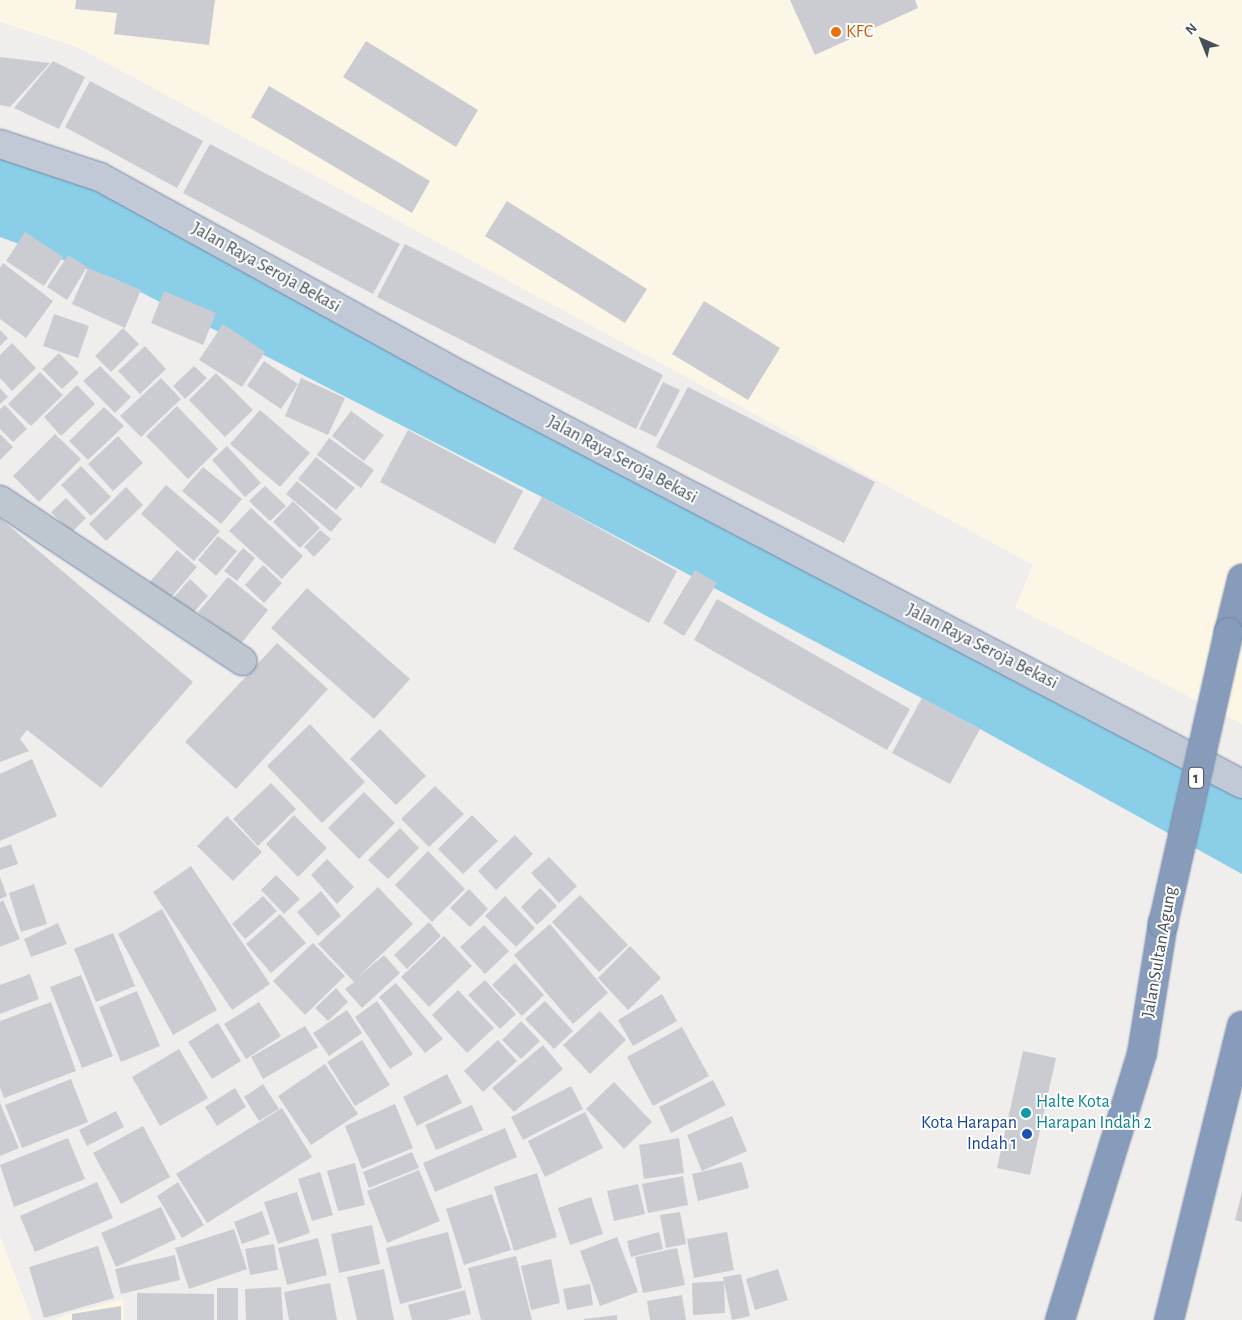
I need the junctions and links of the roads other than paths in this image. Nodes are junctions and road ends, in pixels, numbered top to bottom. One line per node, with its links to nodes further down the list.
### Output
1 (0, 144): 5 (street, Jalan Raya Seroja Bekasi)
2 (0, 500): 4 (street)
3 (1242, 579): 7 (highway, Jalan Sultan Agung / 1, bridge)
4 (242, 661)
5 (1242, 784)
6 (1242, 1026): 8 (highway)
7 (1060, 1320)
8 (1169, 1320)

